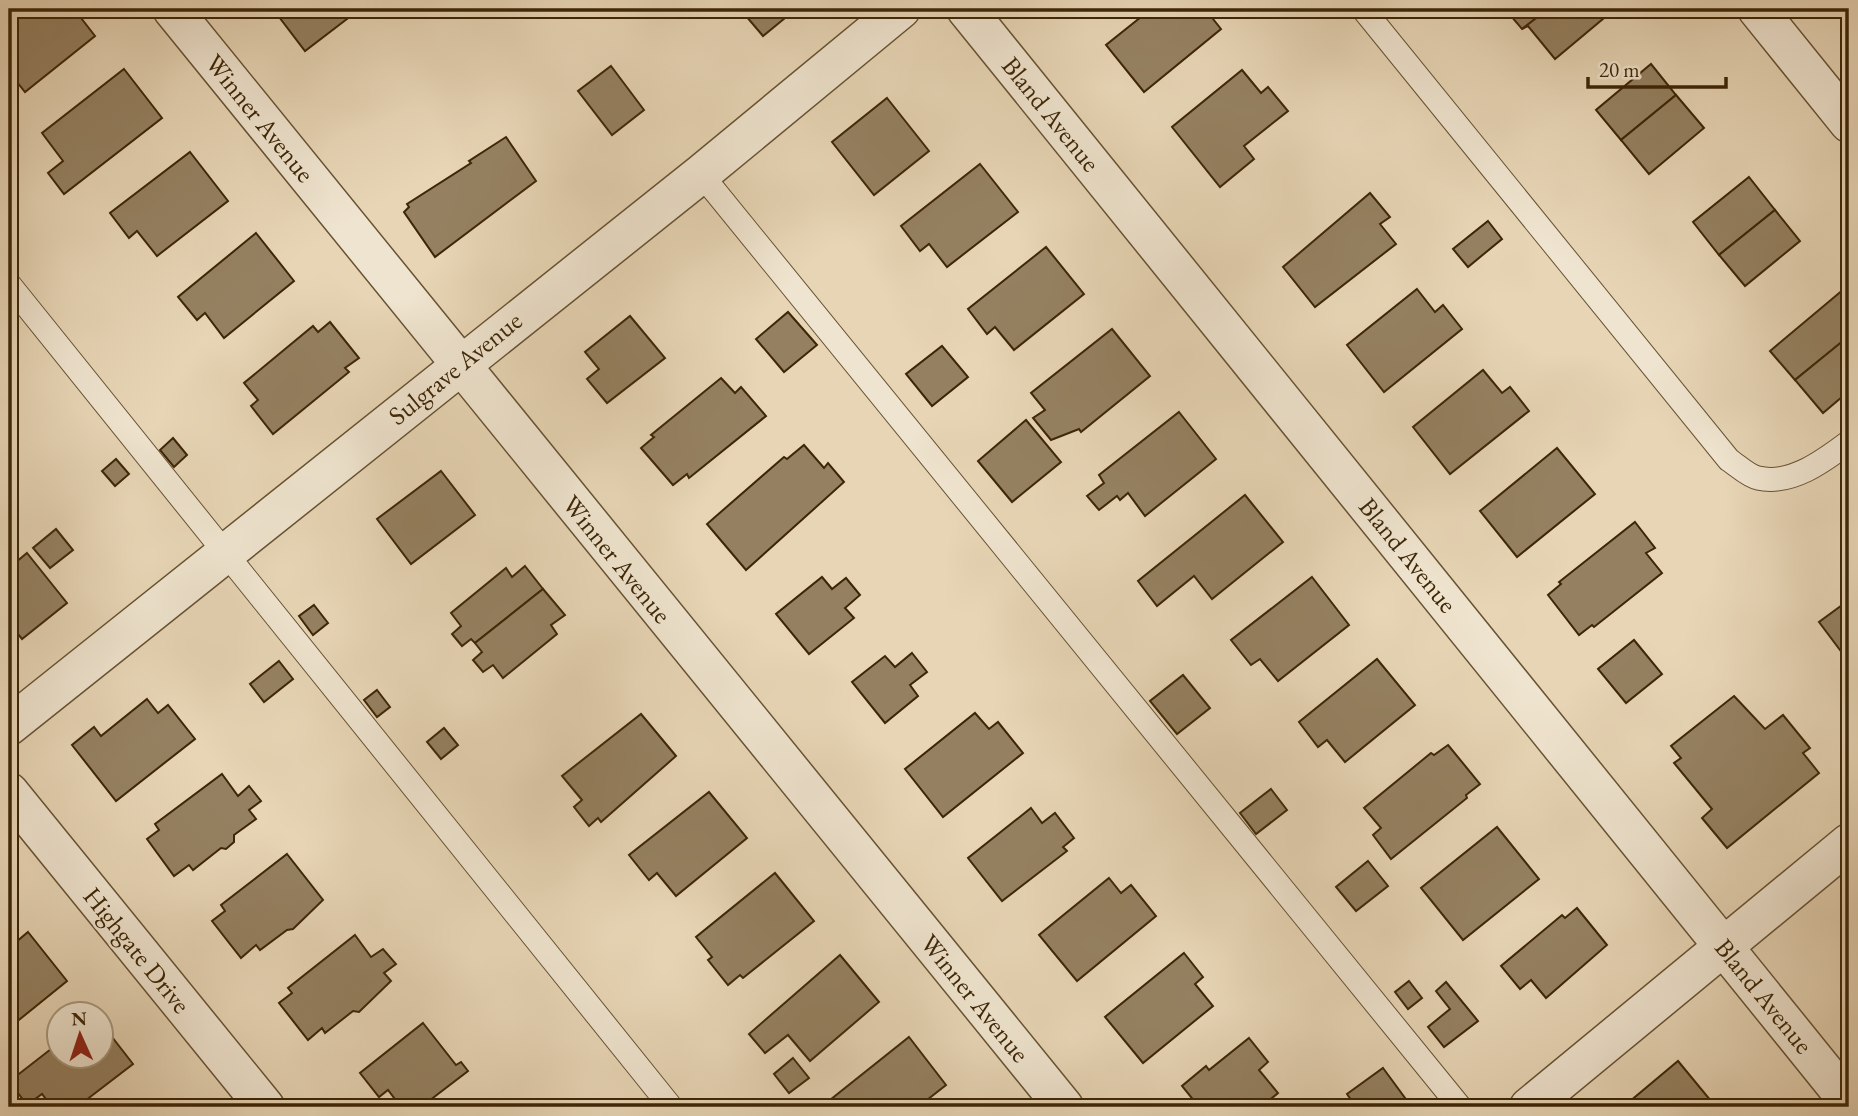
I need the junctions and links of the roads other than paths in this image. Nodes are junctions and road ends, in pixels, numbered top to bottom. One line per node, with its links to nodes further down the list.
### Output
1 (172, 9): 9 (street, Winner Avenue)
2 (901, 9): 7 (street, Sulgrave Avenue)
3 (966, 9): 15 (street, Bland Avenue)
4 (1363, 9): 10 (lane)
5 (1757, 9): 6 (street)
6 (1849, 123)
7 (701, 174): 9 (street, Sulgrave Avenue); 20 (lane)
8 (9, 284): 11 (lane)
9 (459, 365): 11 (street, Sulgrave Avenue); 19 (street, Winner Avenue)
10 (1849, 442)
11 (226, 551): 12 (street, Sulgrave Avenue); 18 (lane)
12 (9, 726)
13 (9, 792): 17 (street, Highgate Drive)
14 (1849, 843): 15 (street)
15 (1725, 948): 16 (street, Bland Avenue); 21 (street)
16 (1849, 1102)
17 (265, 1107)
18 (671, 1107)
19 (1064, 1107)
20 (1460, 1107)
21 (1529, 1107)

